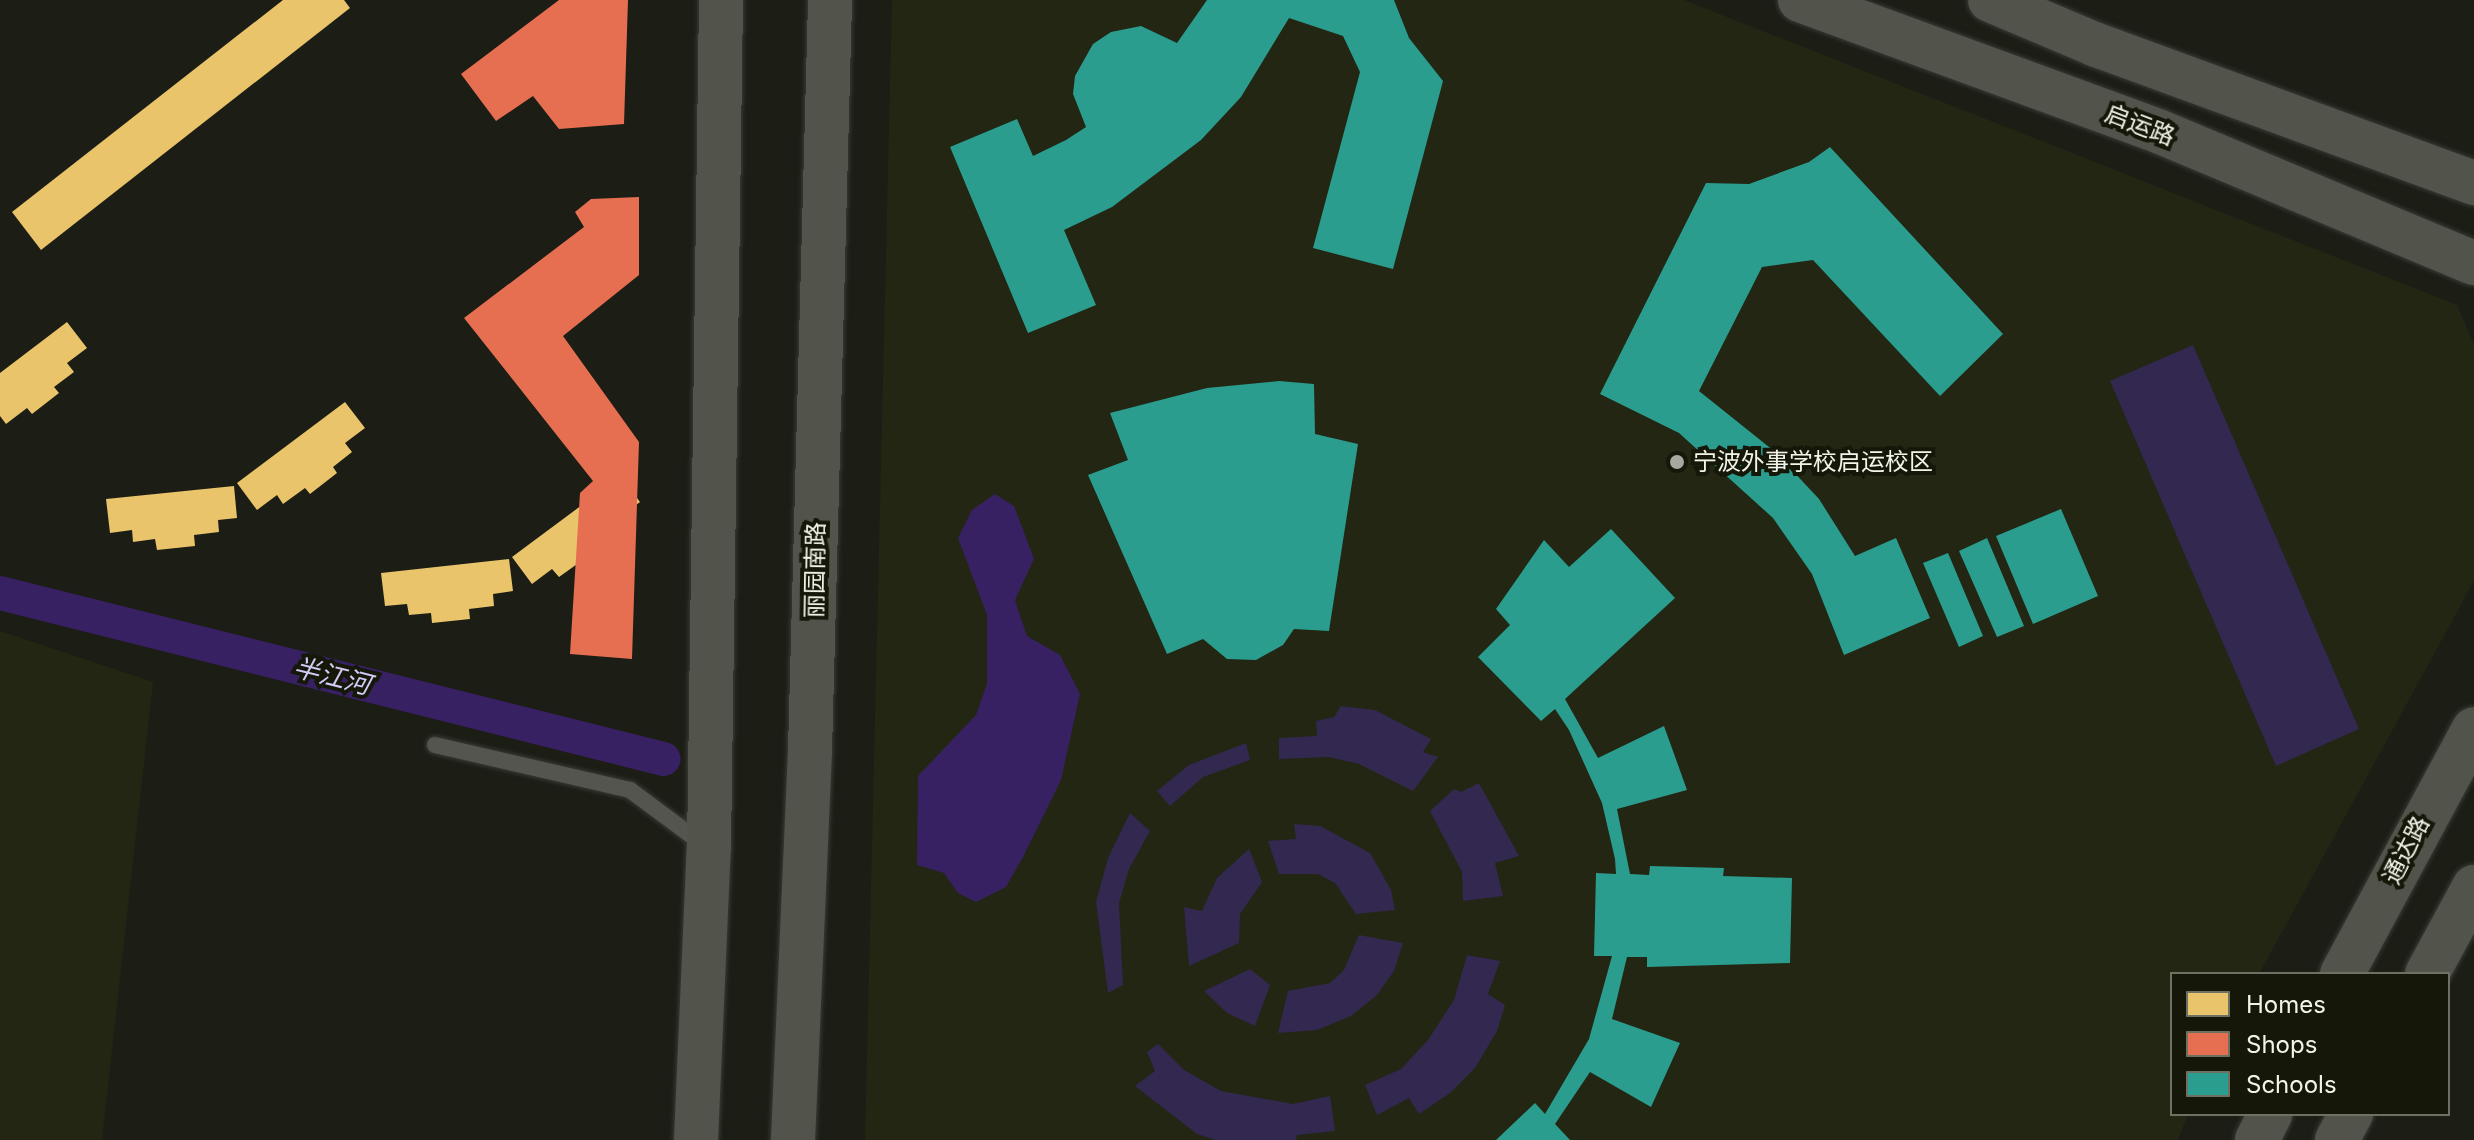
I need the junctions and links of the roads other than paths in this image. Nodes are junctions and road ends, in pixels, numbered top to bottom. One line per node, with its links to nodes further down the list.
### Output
1 (721, 0): 9 (main road)
2 (830, 0): 16 (main road, 丽园南路)
3 (1800, 0): 6 (main road, 启运路)
4 (1990, 0): 5 (main road)
5 (2474, 183)
6 (2474, 263)
7 (2474, 729): 11 (main road, 通达路)
8 (435, 745): 9 (lane)
9 (709, 848): 15 (main road)
10 (2474, 887): 12 (main road)
11 (2343, 972)
12 (2428, 972)
13 (2269, 1116): 17 (main road)
14 (2350, 1116): 18 (main road)
15 (696, 1140)
16 (793, 1140)
17 (2257, 1140)
18 (2337, 1140)

